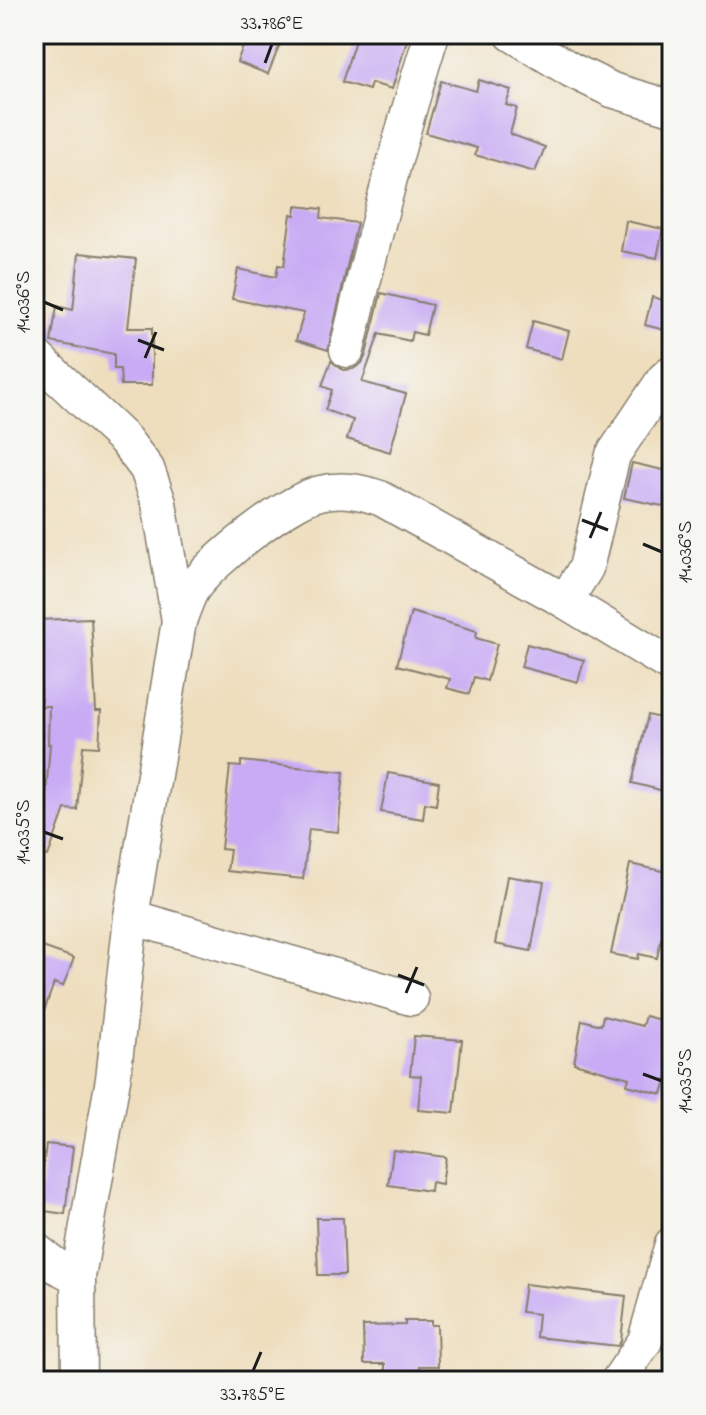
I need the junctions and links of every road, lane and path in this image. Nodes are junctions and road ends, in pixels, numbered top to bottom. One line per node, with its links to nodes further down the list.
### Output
1 (432, 34): 4 (street)
2 (512, 34): 3 (street)
3 (672, 108)
4 (347, 350)
5 (34, 355): 8 (street)
6 (672, 372): 7 (street)
7 (565, 601): 8 (street); 9 (street)
8 (179, 621): 10 (street)
9 (672, 666)
10 (131, 917): 11 (street); 14 (street)
11 (411, 998)
12 (672, 1244): 16 (street)
13 (34, 1249): 14 (street)
14 (78, 1277): 15 (street)
15 (79, 1381)
16 (618, 1381)

